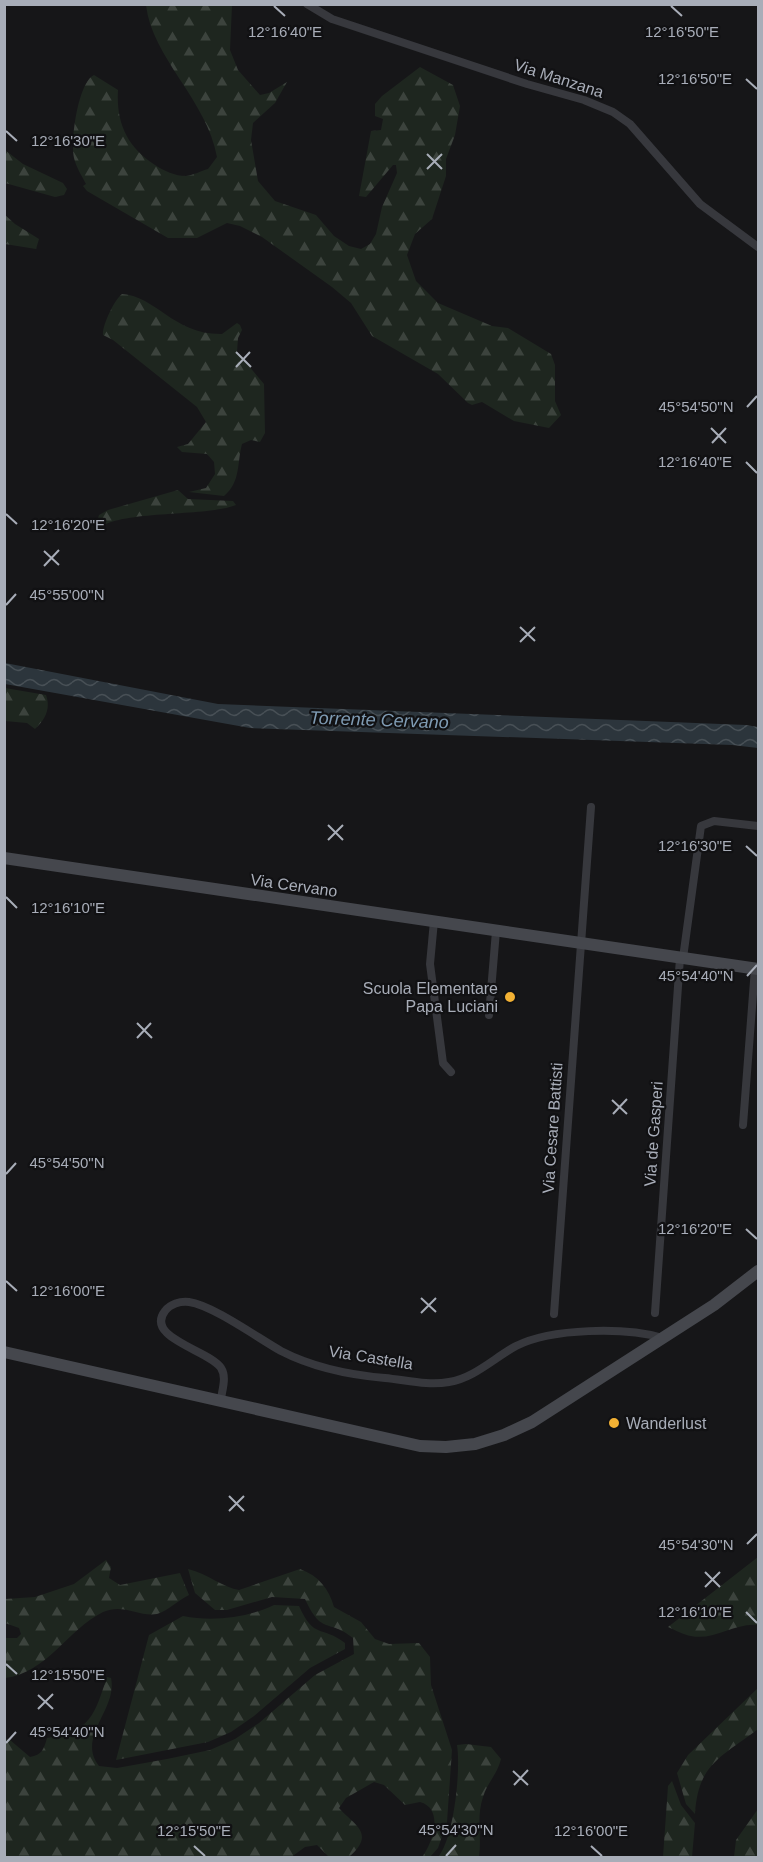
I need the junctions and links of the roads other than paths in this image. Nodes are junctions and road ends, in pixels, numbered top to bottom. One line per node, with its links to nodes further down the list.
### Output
1 (308, 4): 2 (street, Via Manzana)
2 (759, 247)
3 (591, 807): 8 (street)
4 (759, 826): 9 (street, Via de Gasperi)
5 (4, 858): 6 (main road, Via Cervano)
6 (434, 921): 7 (main road, Via Cervano); 12 (street)
7 (496, 931): 8 (main road, Via Cervano); 11 (street)
8 (579, 943): 9 (main road, Via Cervano); 16 (street, Via Cesare Battisti)
9 (681, 958): 10 (main road, Via Cervano); 15 (street, Via de Gasperi)
10 (757, 968): 13 (street)
11 (489, 1015)
12 (451, 1072)
13 (743, 1125)
14 (759, 1271): 17 (main road)
15 (656, 1313)
16 (554, 1314)
17 (663, 1338): 19 (main road); 19 (street, Via Castella)
18 (4, 1352): 19 (main road)
19 (220, 1399)

